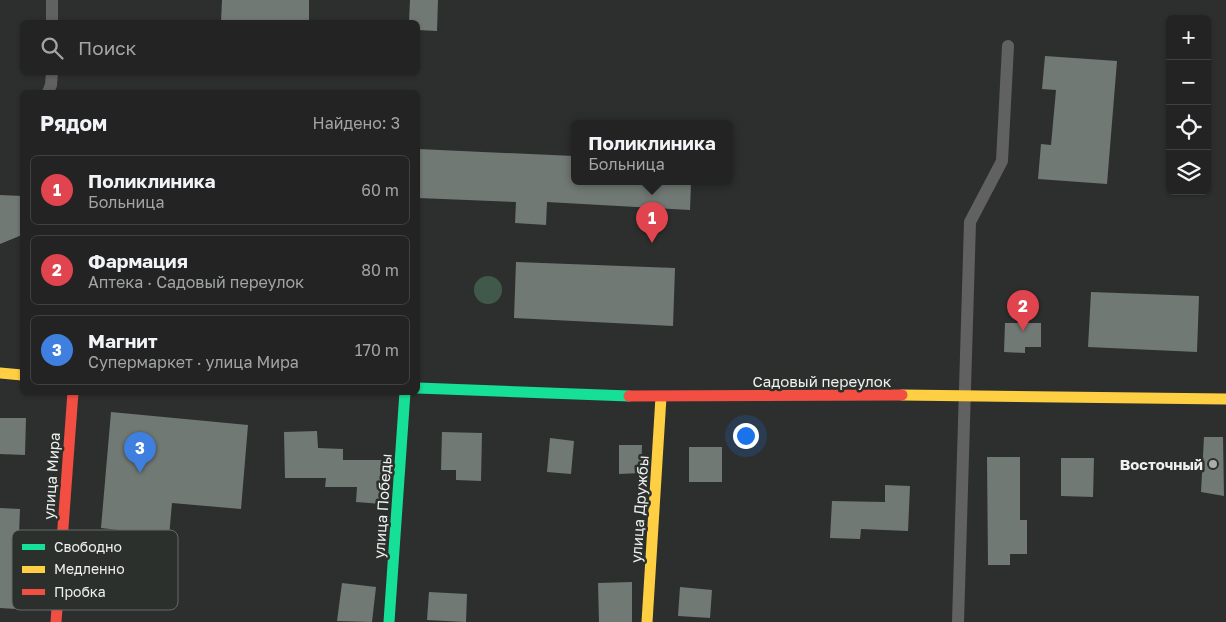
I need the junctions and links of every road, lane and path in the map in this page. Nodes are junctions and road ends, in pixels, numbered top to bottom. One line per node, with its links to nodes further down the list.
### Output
1 (52, 0): 2 (lane)
2 (52, 20)
3 (1008, 46): 11 (lane)
4 (51, 75): 5 (lane)
5 (48, 90)
6 (0, 373): 7 (street)
7 (20, 376)
8 (420, 388): 12 (street, Садовый переулок)
9 (72, 395): 14 (street, улица Мира)
10 (406, 395): 15 (street, улица Победы)
11 (964, 395): 12 (street, Садовый переулок); 13 (street, Садовый переулок); 17 (lane)
12 (661, 397): 16 (street, улица Дружбы)
13 (1226, 399)
14 (62, 530)
15 (389, 622)
16 (647, 622)
17 (958, 622)

